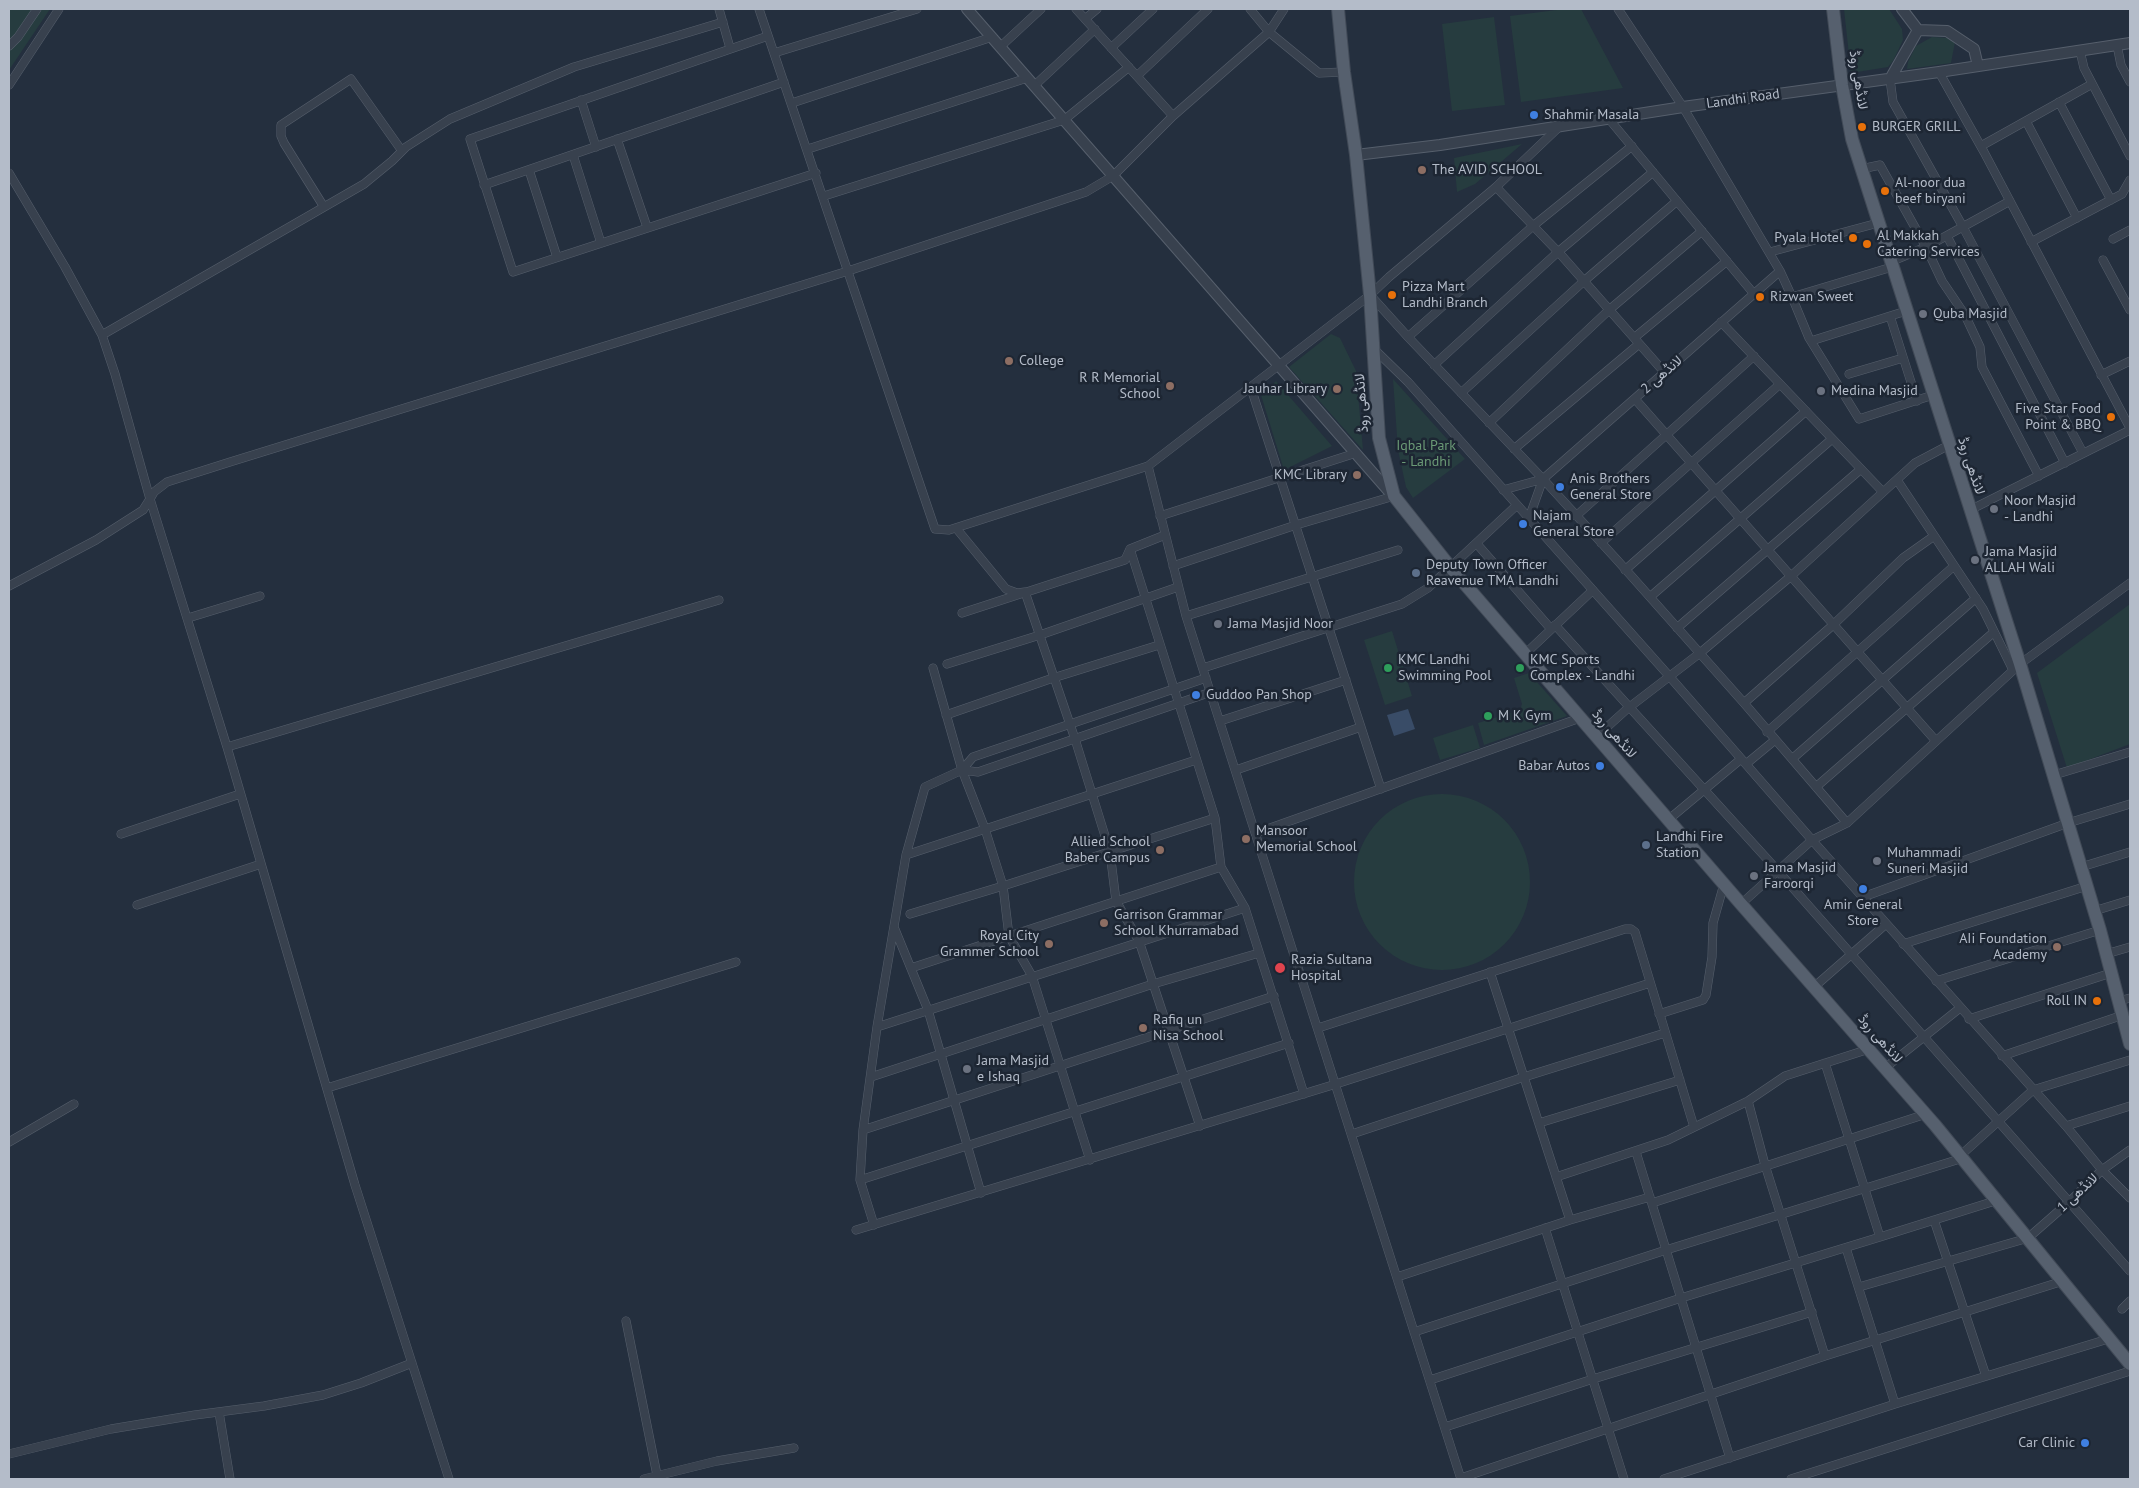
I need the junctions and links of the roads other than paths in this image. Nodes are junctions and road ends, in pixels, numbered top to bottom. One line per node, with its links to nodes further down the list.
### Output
1 (36, 9): 27 (street)
2 (59, 9): 43 (street)
3 (719, 9): 19 (street)
4 (759, 9): 23 (street)
5 (917, 9): 32 (street)
6 (1041, 9): 28 (street)
7 (1076, 9): 18 (street)
8 (1097, 9): 18 (street)
9 (1153, 9): 30 (street)
10 (1208, 9): 37 (street)
11 (1250, 9): 22 (street)
12 (1284, 9): 22 (street)
13 (1338, 9): 35 (main road, لانڈھی روڈ)
14 (1833, 9): 44 (main road, لانڈھی روڈ)
15 (1902, 9): 21 (street)
16 (969, 10): 24 (street)
17 (1622, 10): 49 (street)
18 (1085, 19): 20 (street)
19 (723, 22): 29 (street); 60 (street)
20 (1095, 29): 30 (street); 45 (street)
21 (1918, 30): 33 (street); 39 (street)
22 (1269, 32): 35 (street); 50 (street)
23 (768, 36): 29 (street); 32 (street)
24 (992, 37): 28 (street); 48 (street)
25 (2130, 43): 26 (street, Landhi Road)
26 (2117, 45): 31 (street, Landhi Road); 41 (street)
27 (9, 46)
28 (1000, 47): 38 (street)
29 (730, 48): 46 (street)
30 (1111, 48): 34 (street)
31 (2080, 51): 33 (street, Landhi Road); 42 (street)
32 (774, 53): 40 (street)
33 (1978, 66): 36 (street, Landhi Road)
34 (1129, 67): 37 (street); 52 (street)
35 (1344, 72): 62 (main road, لانڈھی روڈ)
36 (1939, 72): 39 (street, Landhi Road); 57 (street)
37 (1137, 76): 50 (street)
38 (1027, 78): 45 (street); 59 (street)
39 (1890, 79): 44 (street, Landhi Road); 82 (street)
40 (784, 82): 48 (street); 55 (street)
41 (2130, 82)
42 (2092, 84): 47 (street); 63 (street)
43 (9, 85)
44 (1842, 85): 49 (street, Landhi Road); 64 (main road, لانڈھی روڈ)
45 (1034, 86): 52 (street)
46 (581, 100): 58 (street); 71 (street)
47 (2059, 102): 53 (street); 74 (street)
48 (792, 103): 59 (street)
49 (1683, 107): 51 (street, Landhi Road); 91 (street)
50 (1173, 116): 69 (street)
51 (1609, 119): 54 (street, Landhi Road); 56 (street)
52 (1064, 120): 69 (street); 73 (street)
53 (2026, 121): 57 (street); 78 (street)
54 (1558, 127): 62 (street, Landhi Road); 72 (street)
55 (617, 140): 58 (street); 81 (street)
56 (1632, 146): 67 (street); 80 (street)
57 (1981, 146): 76 (street)
58 (596, 147): 61 (street)
59 (808, 149): 68 (street)
60 (402, 151): 77 (street); 77 (street)
61 (573, 155): 65 (street); 88 (street)
62 (1356, 155): 100 (main road, لانڈھی روڈ)
63 (2130, 156)
64 (1861, 168): 79 (main road, لانڈھی روڈ); 89 (street)
65 (529, 170): 71 (street); 92 (street)
66 (9, 172): 107 (street)
67 (1653, 172): 75 (street); 90 (street)
68 (816, 173): 73 (street); 81 (street)
69 (1113, 176): 97 (street); 115 (street)
70 (2130, 180): 74 (street)
71 (484, 185): 92 (street)
72 (1496, 187): 80 (street); 100 (street)
73 (824, 196): 97 (street)
74 (2111, 200): 78 (street)
75 (1677, 201): 83 (street); 98 (street)
76 (2010, 201): 82 (street); 87 (street)
77 (324, 207): 107 (street)
78 (2077, 218): 87 (street)
79 (1878, 223): 91 (street); 95 (main road, لانڈھی روڈ)
80 (1533, 226): 90 (street); 108 (street)
81 (648, 227): 88 (street)
82 (1963, 227): 85 (street); 134 (street)
83 (1702, 231): 94 (street); 102 (street)
84 (2130, 231): 86 (street)
85 (1947, 236): 89 (street); 136 (street)
86 (2113, 239)
87 (2031, 242): 119 (street)
88 (601, 243): 92 (street)
89 (1926, 247): 95 (street); 139 (street)
90 (1558, 252): 98 (street); 116 (street)
91 (1770, 252): 96 (street)
92 (557, 257)
93 (2103, 260): 103 (street)
94 (1727, 261): 99 (street); 109 (street)
95 (1891, 264): 101 (street); 104 (main road, لانڈھی روڈ)
96 (1780, 270): 99 (street, لانڈھی 2); 101 (street)
97 (848, 271): 147 (street); 155 (street)
98 (1584, 281): 102 (street); 122 (street)
99 (1754, 294): 106 (street, لانڈھی 2)
100 (1370, 295): 108 (street); 111 (main road, لانڈھی روڈ); 115 (street)
101 (1792, 297): 110 (street)
102 (1609, 310): 109 (street); 127 (street)
103 (2130, 310)
104 (1906, 311): 105 (street); 123 (main road, لانڈھی روڈ)
105 (1890, 316): 110 (street); 113 (street)
106 (1721, 322): 112 (street); 117 (street, لانڈھی 2)
107 (102, 335): 147 (street)
108 (1408, 338): 116 (street)
109 (1636, 341): 117 (street); 132 (street)
110 (1811, 341): 125 (street)
111 (1373, 348): 143 (street); 146 (main road, لانڈھی روڈ)
112 (1754, 356): 120 (street); 129 (street)
113 (1904, 358): 118 (street); 125 (street)
114 (2130, 361): 119 (street)
115 (1279, 366): 121 (street); 133 (street)
116 (1434, 366): 122 (street)
117 (1664, 373): 124 (street, لانڈھی 2)
118 (1849, 374)
119 (2101, 375): 128 (street)
120 (1780, 384): 126 (street); 135 (street)
121 (1251, 388): 137 (street); 140 (street)
122 (1461, 393): 127 (street)
123 (1933, 395): 125 (street); 131 (main road, لانڈھی روڈ)
124 (1634, 399): 129 (street); 141 (street, لانڈھی 2)
125 (1917, 400)
126 (1806, 411): 130 (street); 144 (street)
127 (1489, 423): 132 (street)
128 (2130, 429): 134 (street)
129 (1666, 435): 135 (street); 151 (street)
130 (1832, 438): 138 (street); 153 (street)
131 (1949, 445): 142 (street); 149 (main road, لانڈھی روڈ)
132 (1514, 449): 141 (street)
133 (1356, 453): 140 (street); 146 (street)
134 (2084, 454): 136 (street)
135 (1690, 463): 144 (street); 158 (street)
136 (2065, 463): 139 (street)
137 (1148, 466): 150 (street); 155 (street)
138 (1861, 469): 145 (street); 162 (street)
139 (2039, 476): 149 (street)
140 (1279, 478): 150 (street); 154 (street)
141 (1543, 480): 143 (street); 151 (street); 152 (street)
142 (1897, 480): 145 (street); 157 (street)
143 (1503, 490): 148 (street)
144 (1715, 492): 153 (street); 166 (street)
145 (1883, 492): 168 (street)
146 (1394, 496): 154 (street); 165 (main road, لانڈھی روڈ)
147 (150, 499): 170 (street); 181 (street)
148 (1517, 506): 152 (street); 159 (street)
149 (1970, 510): 193 (main road, لانڈھی روڈ)
150 (1160, 516): 156 (street)
151 (1576, 516): 158 (street)
152 (1529, 518): 172 (street)
153 (1740, 520): 162 (street); 175 (street)
154 (1296, 525): 163 (street); 167 (street)
155 (956, 528): 173 (street)
156 (1165, 535): 160 (street); 163 (street)
157 (1934, 536): 164 (street); 182 (street)
158 (1601, 543): 166 (street)
159 (1477, 544): 165 (street); 184 (street)
160 (1130, 549): 173 (street); 178 (street)
161 (1398, 550): 167 (street)
162 (1767, 551): 168 (street); 185 (street)
163 (1173, 566): 171 (street)
164 (1954, 566): 176 (street); 189 (street)
165 (1451, 568): 183 (street); 191 (main road, لانڈھی روڈ)
166 (1625, 570): 175 (street)
167 (1312, 576): 180 (street); 183 (street)
168 (1790, 577): 182 (street); 190 (street)
169 (2130, 583): 193 (street)
170 (9, 586)
171 (1178, 586): 178 (street); 180 (street)
172 (1593, 590): 184 (street); 196 (street)
173 (1025, 592): 179 (street); 187 (street)
174 (260, 596): 181 (street)
175 (1650, 598): 185 (street)
176 (1976, 598): 186 (street); 200 (street)
177 (719, 600): 217 (street)
178 (1145, 600): 187 (street); 188 (street)
179 (962, 613)
180 (1186, 616): 195 (street)
181 (188, 618): 217 (street)
182 (1833, 625): 189 (street); 203 (street)
183 (1329, 627): 195 (street); 199 (street)
184 (1553, 627): 191 (street); 205 (street)
185 (1677, 628): 190 (street)
186 (1994, 632): 193 (street); 206 (street)
187 (1040, 635): 192 (street); 197 (street)
188 (1159, 645): 197 (street); 201 (street)
189 (1857, 652): 200 (street); 212 (street)
190 (1700, 653): 196 (street); 203 (street)
191 (1524, 654): 208 (main road, لانڈھی روڈ)
192 (947, 664)
193 (2017, 667): 216 (street); 224 (main road, لانڈھی روڈ)
194 (933, 668): 207 (street)
195 (1203, 668): 198 (street)
196 (1670, 677): 205 (street); 221 (street)
197 (1054, 678): 207 (street); 210 (street)
198 (1206, 678): 201 (street); 202 (street)
199 (1346, 680): 209 (street); 211 (street)
200 (1882, 680): 206 (street); 219 (street)
201 (1173, 689): 204 (street); 210 (street)
202 (1211, 692): 204 (street); 209 (street)
203 (1744, 703): 212 (street)
204 (1178, 704): 214 (street); 220 (street)
205 (1629, 707): 213 (street); 227 (street)
206 (1907, 708): 216 (street); 225 (street)
207 (946, 715): 222 (street)
208 (1580, 718): 213 (main road, لانڈھی روڈ); 226 (street)
209 (1220, 721): 223 (street)
210 (1069, 724): 214 (street); 222 (street)
211 (1361, 727): 223 (street); 226 (street)
212 (1767, 732): 215 (street)
213 (1596, 737): 232 (main road, لانڈھی روڈ)
214 (1075, 739): 222 (street); 229 (street)
215 (1775, 740): 219 (street); 221 (street)
216 (1936, 741): 233 (street)
217 (227, 747): 228 (street)
218 (2130, 752): 224 (street)
219 (1792, 759): 225 (street)
220 (1196, 760): 229 (street); 231 (street)
221 (1743, 762): 227 (street); 238 (street)
222 (962, 770): 235 (street); 241 (street)
223 (1236, 770): 236 (street)
224 (2054, 775): 234 (main road, لانڈھی روڈ)
225 (1816, 787): 233 (street)
226 (1381, 789): 236 (street)
227 (1704, 790): 232 (street); 245 (street)
228 (240, 794): 237 (street); 242 (street)
229 (1092, 794): 235 (street); 239 (street)
230 (2130, 804): 234 (street)
231 (1215, 818): 239 (street); 243 (street)
232 (1668, 820): 246 (main road, لانڈھی روڈ)
233 (1847, 823): 238 (street)
234 (2068, 823): 244 (main road, لانڈھی روڈ); 249 (street)
235 (985, 829): 241 (street); 247 (street)
236 (1256, 833): 285 (street)
237 (121, 834)
238 (1812, 840): 245 (street); 249 (street)
239 (1110, 852): 247 (street); 251 (street)
240 (2130, 852): 244 (street)
241 (906, 855): 258 (street)
242 (261, 864): 253 (street); 304 (street)
243 (1221, 867): 251 (street); 254 (street)
244 (2081, 867): 248 (main road, لانڈھی روڈ)
245 (1778, 870): 252 (street); 266 (street)
246 (1724, 884): 252 (main road, لانڈھی روڈ); 280 (street)
247 (1003, 886): 256 (street); 260 (street)
248 (2086, 886): 255 (main road, لانڈھی روڈ); 262 (street)
249 (1863, 897): 257 (street)
250 (2130, 900): 255 (street)
251 (1116, 901): 260 (street); 261 (street)
252 (1741, 904): 275 (main road, لانڈھی روڈ)
253 (138, 905)
254 (1245, 908): 261 (street); 264 (street)
255 (2094, 911): 259 (main road, لانڈھی روڈ)
256 (910, 914)
257 (1886, 924): 262 (street); 266 (street)
258 (894, 927): 268 (street); 284 (street)
259 (2100, 930): 265 (main road, لانڈھی روڈ); 272 (street)
260 (1008, 936): 268 (street); 271 (street)
261 (1139, 941): 271 (street); 274 (street)
262 (1903, 944): 272 (street)
263 (2130, 947): 265 (street)
264 (1259, 952): 274 (street); 276 (street)
265 (2106, 954): 270 (main road, لانڈھی روڈ)
266 (1852, 955): 275 (street); 289 (street)
267 (736, 962): 304 (street)
268 (911, 968): 279 (street)
269 (1490, 972): 273 (street); 285 (street); 286 (street)
270 (2111, 973): 277 (main road, لانڈھی روڈ); 282 (street)
271 (1032, 976): 279 (street); 283 (street)
272 (1936, 982): 278 (street)
273 (1650, 983): 280 (street); 286 (street)
274 (1153, 984): 283 (street); 287 (street)
275 (1814, 987): 292 (main road, لانڈھی روڈ)
276 (1274, 996): 287 (street); 290 (street)
277 (2125, 999): 281 (main road, لانڈھی روڈ)
278 (1960, 1008): 282 (street); 289 (street)
279 (928, 1010): 284 (street); 293 (street)
280 (1660, 1014): 288 (street)
281 (2123, 1015): 291 (main road, لانڈھی روڈ); 294 (street)
282 (1969, 1019): 294 (street)
283 (1045, 1020): 293 (street); 297 (street)
284 (877, 1027): 299 (street)
285 (1318, 1028): 303 (street)
286 (1508, 1028): 301 (street); 303 (street)
287 (1169, 1030): 297 (street); 300 (street)
288 (1665, 1033): 301 (street); 302 (street)
289 (1924, 1037): 298 (street); 313 (street)
290 (1289, 1043): 300 (street); 306 (street)
291 (2130, 1044)
292 (1869, 1050): 296 (street); 298 (main road, لانڈھی روڈ)
293 (942, 1054): 299 (street); 307 (street)
294 (2002, 1056): 305 (street)
295 (2130, 1060): 305 (street)
296 (1826, 1063): 308 (street); 320 (street)
297 (1060, 1066): 307 (street); 311 (street)
298 (1885, 1068): 312 (main road, لانڈھی روڈ)
299 (870, 1077): 318 (street)
300 (1184, 1077): 311 (street); 315 (street)
301 (1524, 1077): 314 (street); 319 (street)
302 (1680, 1080): 314 (street); 317 (street)
303 (1336, 1084): 306 (street); 319 (street)
304 (327, 1088): 366 (street)
305 (2033, 1090): 313 (street); 316 (street)
306 (1304, 1094): 315 (street)
307 (954, 1100): 318 (street); 322 (street)
308 (1748, 1101): 317 (street); 327 (street)
309 (74, 1104): 321 (street)
310 (2130, 1106): 316 (street)
311 (1074, 1111): 322 (street); 326 (street)
312 (1926, 1114): 320 (street); 325 (main road, لانڈھی روڈ)
313 (1998, 1122): 325 (street); 336 (street)
314 (1539, 1123): 329 (street)
315 (1200, 1126): 326 (street)
316 (2066, 1126): 328 (street)
317 (1694, 1127): 324 (street)
318 (863, 1130): 330 (street)
319 (1352, 1134): 350 (street)
320 (1849, 1138): 327 (street); 331 (street)
321 (9, 1142)
322 (967, 1146): 330 (street); 332 (street)
323 (2130, 1150): 328 (street, لانڈھی 1)
324 (1636, 1152): 329 (street); 334 (street)
325 (1962, 1157): 331 (street); 335 (main road, لانڈھی روڈ)
326 (1090, 1160): 332 (street)
327 (1765, 1165): 334 (street); 337 (street)
328 (2102, 1170): 333 (street); 336 (street, لانڈھی 1)
329 (1556, 1177): 338 (street)
330 (860, 1180): 340 (street)
331 (1865, 1188): 337 (street); 343 (street)
332 (980, 1193): 340 (street)
333 (2130, 1198)
334 (1651, 1200): 338 (street); 346 (street)
335 (1998, 1200): 339 (street); 344 (main road, لانڈھی روڈ)
336 (2069, 1202): 344 (street, لانڈھی 1); 349 (street)
337 (1781, 1214): 346 (street); 348 (street)
338 (1570, 1220): 341 (street)
339 (1934, 1220): 343 (street); 347 (street)
340 (874, 1225): 342 (street)
341 (1545, 1228): 350 (street); 352 (street)
342 (856, 1230)
343 (1880, 1237): 345 (street)
344 (2028, 1238): 347 (street); 351 (main road, لانڈھی روڈ)
345 (1846, 1248): 348 (street); 353 (street)
346 (1666, 1250): 352 (street); 354 (street)
347 (1948, 1261): 353 (street); 358 (street)
348 (1796, 1263): 354 (street); 357 (street)
349 (2130, 1271)
350 (1397, 1277): 361 (street)
351 (2063, 1282): 358 (street); 362 (main road, لانڈھی روڈ)
352 (1562, 1283): 360 (street); 361 (street)
353 (1859, 1287): 363 (street)
354 (1681, 1298): 360 (street); 364 (street)
355 (2130, 1300): 356 (street)
356 (2122, 1309)
357 (1812, 1312): 364 (street); 365 (street)
358 (1965, 1313): 363 (street); 369 (street)
359 (626, 1321): 380 (street)
360 (1578, 1331): 370 (street); 371 (street)
361 (1414, 1332): 371 (street)
362 (2108, 1339): 367 (main road, لانڈھی روڈ); 369 (street)
363 (1876, 1342): 365 (street); 373 (street)
364 (1696, 1346): 370 (street); 372 (street)
365 (1826, 1356): 372 (street)
366 (412, 1363): 374 (street); 382 (street)
367 (2130, 1364)
368 (2130, 1371): 387 (street)
369 (1986, 1376): 373 (street)
370 (1593, 1378): 375 (street); 376 (street)
371 (1430, 1380): 375 (street)
372 (1711, 1395): 376 (street); 379 (street)
373 (1896, 1404): 379 (street)
374 (219, 1412): 378 (street); 381 (street)
375 (1444, 1426): 384 (street)
376 (1608, 1429): 384 (street); 385 (street)
377 (794, 1448): 380 (street)
378 (9, 1454)
379 (1730, 1458): 386 (street)
380 (657, 1475): 383 (street)
381 (230, 1479)
382 (449, 1479)
383 (644, 1479)
384 (1461, 1479)
385 (1624, 1479)
386 (1664, 1479)
387 (1791, 1479)

